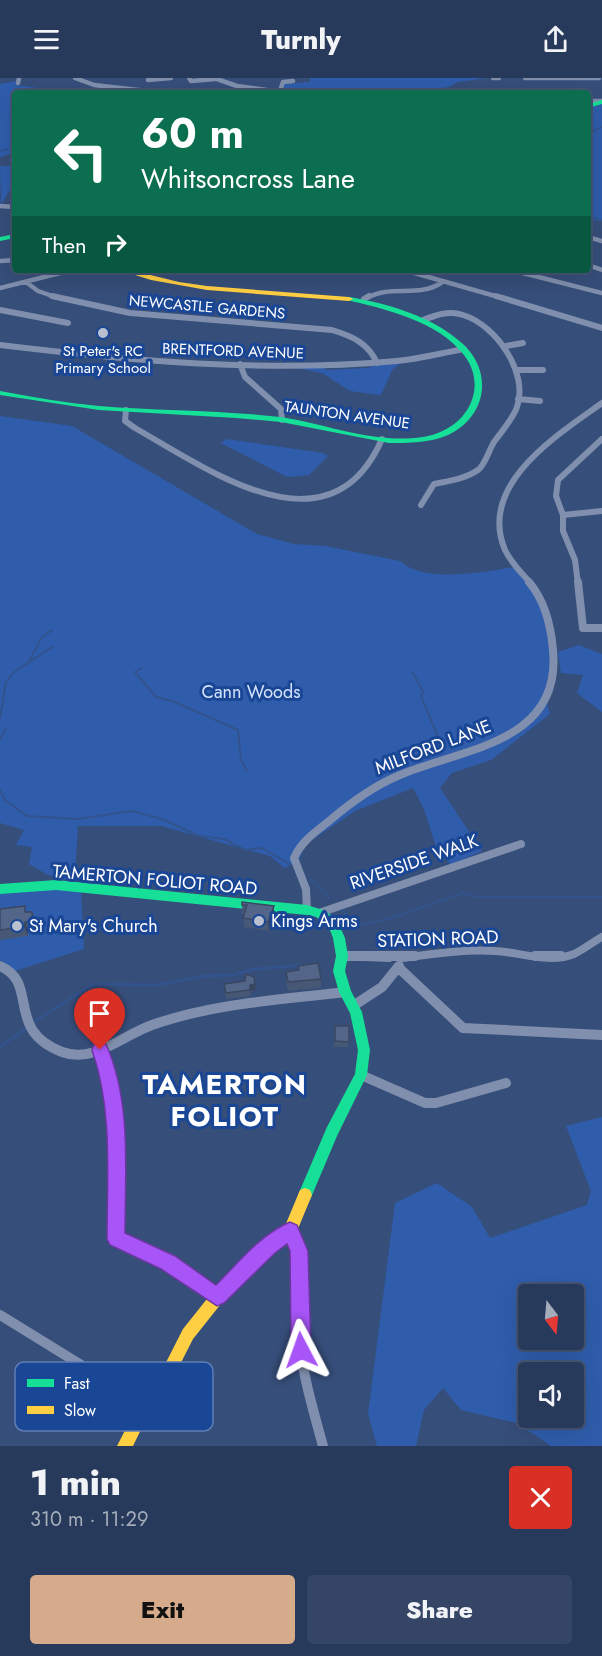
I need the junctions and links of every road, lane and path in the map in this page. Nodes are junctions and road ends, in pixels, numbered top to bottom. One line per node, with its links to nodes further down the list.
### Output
1 (75, 78): 13 (street)
2 (87, 78): 13 (street)
3 (171, 78): 10 (street)
4 (189, 78): 5 (street)
5 (214, 78): 14 (street)
6 (493, 78): 7 (street)
7 (499, 78)
8 (525, 78): 9 (street)
9 (599, 78)
10 (148, 80)
11 (248, 81): 14 (street)
12 (293, 81): 17 (street)
13 (94, 84): 15 (street)
14 (250, 88): 16 (street)
15 (141, 90)
16 (259, 90)
17 (282, 90)
18 (60, 273): 22 (street)
19 (131, 273): 26 (street, TAUNTON AVENUE)
20 (413, 273): 23 (street)
21 (523, 273): 25 (street)
22 (26, 282): 24 (street); 35 (street, NEWCASTLE GARDENS)
23 (441, 283): 26 (street); 30 (street)
24 (0, 288)
25 (602, 293)
26 (364, 299): 28 (street, TAUNTON AVENUE)
27 (0, 310): 29 (street)
28 (423, 320): 33 (street); 34 (street, TAUNTON AVENUE)
29 (68, 323)
30 (602, 328)
31 (523, 343): 33 (street)
32 (0, 345): 36 (street, BRENTFORD AVENUE)
33 (506, 346): 37 (street)
34 (464, 349): 35 (street, BRENTFORD AVENUE); 45 (street, TAUNTON AVENUE)
35 (377, 363): 36 (street, BRENTFORD AVENUE)
36 (240, 364): 44 (street)
37 (517, 370): 38 (street); 40 (street)
38 (543, 370)
39 (0, 393): 43 (street, TAUNTON AVENUE)
40 (518, 399): 41 (street); 47 (street)
41 (540, 401)
42 (602, 403): 53 (street, MILFORD LANE)
43 (126, 410): 44 (street, TAUNTON AVENUE); 45 (street)
44 (282, 420): 45 (street, TAUNTON AVENUE)
45 (382, 439)
46 (602, 439): 49 (street)
47 (421, 505)
48 (602, 511): 49 (street)
49 (563, 515): 50 (street)
50 (602, 628)
51 (521, 844): 54 (street, RIVERSIDE WALK)
52 (0, 889): 53 (street, TAMERTON FOLIOT ROAD)
53 (307, 910): 54 (street, TAMERTON FOLIOT ROAD)
54 (319, 913): 56 (street)
55 (602, 937): 57 (street, STATION ROAD)
56 (342, 956): 57 (street, STATION ROAD); 59 (street)
57 (399, 963): 60 (street); 61 (street)
58 (0, 966): 62 (street)
59 (345, 992): 60 (street); 62 (street)
60 (353, 1006): 63 (street)
61 (602, 1035)
62 (100, 1050): 66 (street)
63 (361, 1075): 64 (street); 65 (street)
64 (506, 1083)
65 (290, 1231): 66 (street); 72 (street)
66 (217, 1297): 69 (street)
67 (0, 1315): 68 (street)
68 (76, 1362)
69 (174, 1362)
70 (132, 1431): 71 (street)
71 (125, 1446)
72 (323, 1446)

